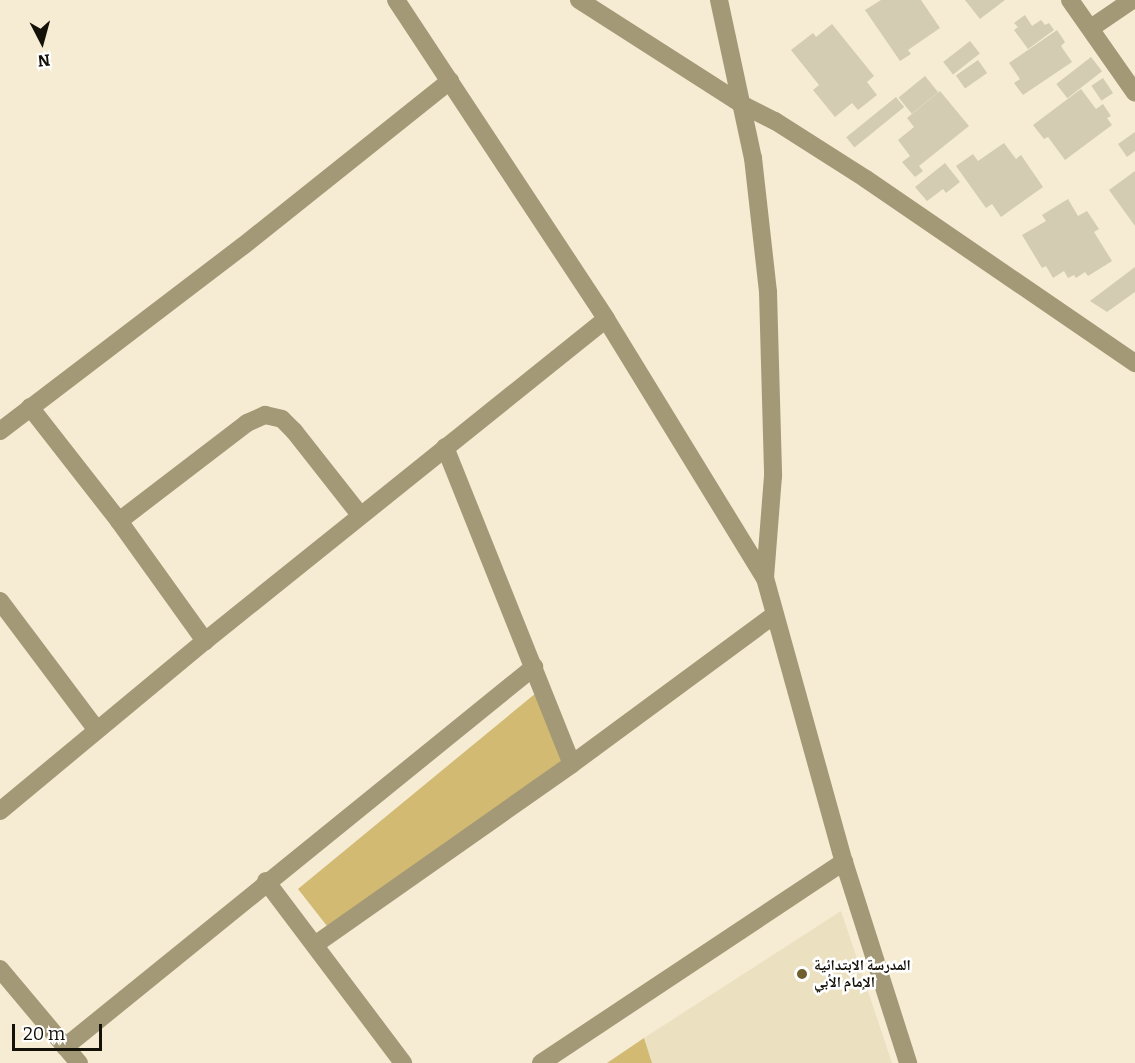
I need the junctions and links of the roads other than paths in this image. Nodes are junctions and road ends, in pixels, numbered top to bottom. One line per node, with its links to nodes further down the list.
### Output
1 (396, 0): 7 (street)
2 (579, 0): 9 (street)
3 (1070, 0): 6 (street)
4 (1132, 0): 6 (street)
5 (722, 1): 9 (street)
6 (1091, 28): 8 (street)
7 (450, 81): 10 (street); 12 (street)
8 (1135, 93)
9 (743, 105): 11 (street); 17 (street)
10 (606, 319): 14 (street); 17 (street)
11 (1135, 363)
12 (30, 407): 13 (street); 16 (street)
13 (0, 431)
14 (445, 447): 15 (street); 21 (street)
15 (360, 515): 16 (street); 20 (street)
16 (119, 521): 20 (street)
17 (765, 578): 19 (street)
18 (0, 601): 22 (street)
19 (773, 616): 23 (street); 25 (street)
20 (205, 641): 22 (street)
21 (534, 667): 23 (street); 26 (street)
22 (98, 730): 24 (street)
23 (572, 764): 27 (street)
24 (0, 811)
25 (844, 862): 32 (street); 33 (street)
26 (266, 881): 27 (street); 29 (street)
27 (316, 944): 31 (street)
28 (0, 969): 29 (street)
29 (65, 1047): 30 (street)
30 (79, 1063)
31 (403, 1063)
32 (541, 1063)
33 (908, 1063)

